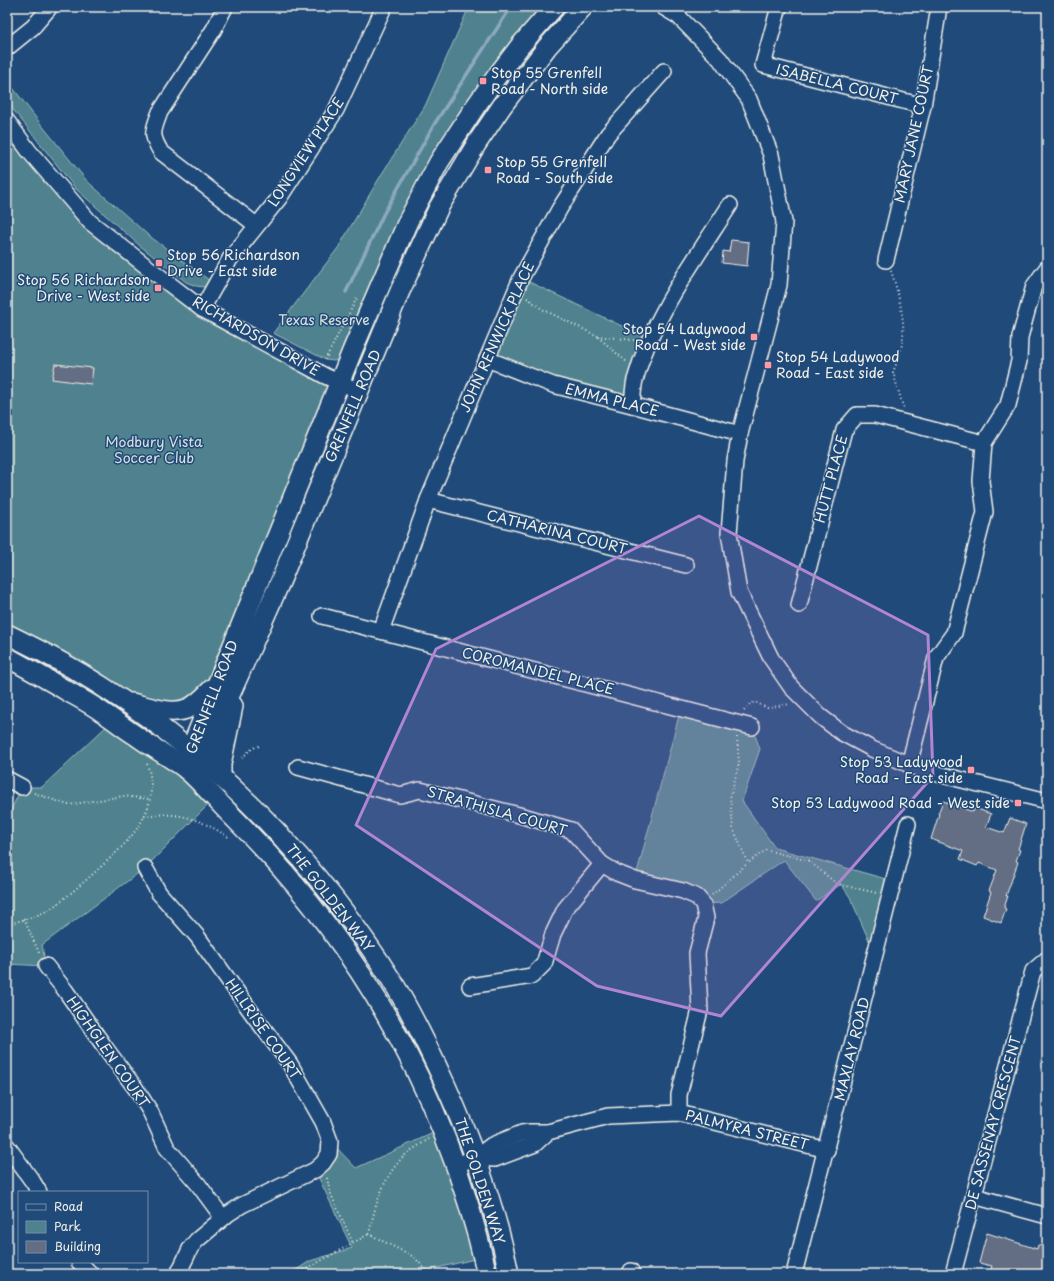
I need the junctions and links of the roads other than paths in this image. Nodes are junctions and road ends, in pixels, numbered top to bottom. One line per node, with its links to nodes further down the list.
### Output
1 (50, 7): 10 (street)
2 (225, 7): 15 (street)
3 (384, 7): 15 (street, LONGVIEW PLACE)
4 (554, 7): 20 (main road, GRENFELL ROAD)
5 (583, 7): 21 (main road, GRENFELL ROAD)
6 (663, 7): 9 (street)
7 (779, 7): 12 (street, ISABELLA COURT)
8 (939, 7): 12 (street, MARY JANE COURT)
9 (676, 11): 23 (street)
10 (7, 48)
11 (664, 71): 19 (street, JOHN RENWICK PLACE)
12 (923, 106): 16 (street, MARY JANE COURT)
13 (7, 121): 18 (street, RICHARDSON DRIVE)
14 (730, 204): 22 (street)
15 (256, 225): 18 (street, LONGVIEW PLACE)
16 (886, 260)
17 (1047, 268): 24 (street)
18 (202, 309): 20 (street, RICHARDSON DRIVE)
19 (487, 359): 22 (street, EMMA PLACE); 25 (street, JOHN RENWICK PLACE)
20 (339, 382): 21 (street, RICHARDSON DRIVE); 33 (main road, GRENFELL ROAD)
21 (359, 391): 32 (main road, GRENFELL ROAD)
22 (632, 404): 23 (street, EMMA PLACE)
23 (740, 434): 37 (street)
24 (984, 443): 27 (street, HUTT PLACE); 37 (street)
25 (428, 500): 26 (street, CATHARINA COURT); 29 (street, JOHN RENWICK PLACE)
26 (686, 565)
27 (799, 605)
28 (322, 616): 29 (street, COROMANDEL PLACE)
29 (381, 631): 35 (street, COROMANDEL PLACE)
30 (7, 634): 34 (main road, THE GOLDEN WAY)
31 (7, 657): 36 (main road, THE GOLDEN WAY)
32 (241, 668): 36 (main road, GRENFELL ROAD); 39 (main road)
33 (217, 684): 34 (main road); 36 (main road, GRENFELL ROAD)
34 (125, 702): 36 (main road, THE GOLDEN WAY)
35 (752, 727)
36 (192, 760): 39 (main road, THE GOLDEN WAY); 53 (main road, THE GOLDEN WAY)
37 (909, 765): 42 (street)
38 (298, 767): 44 (street, STRATHISLA COURT)
39 (221, 777): 52 (main road, THE GOLDEN WAY)
40 (7, 779): 41 (street)
41 (22, 787)
42 (1047, 801)
43 (908, 824): 51 (street, MAXLAY ROAD)
44 (602, 864): 48 (street); 49 (street, STRATHISLA COURT)
45 (145, 868): 57 (street, HILLRISE COURT)
46 (1047, 959): 55 (street, DE SASSENAY CRESCENT)
47 (46, 966): 57 (street, HIGHGLEN COURT)
48 (470, 986)
49 (679, 1113): 51 (street, PALMYRA STREET); 52 (street, PALMYRA STREET)
50 (7, 1146): 54 (street)
51 (827, 1150): 63 (street, MAXLAY ROAD)
52 (475, 1158): 53 (street, PALMYRA STREET); 62 (main road, THE GOLDEN WAY)
53 (456, 1165): 61 (main road, THE GOLDEN WAY)
54 (38, 1191)
55 (974, 1196): 56 (street); 64 (street, DE SASSENAY CRESCENT)
56 (1047, 1216)
57 (224, 1218): 60 (street)
58 (80, 1263): 59 (street)
59 (91, 1274)
60 (178, 1274)
61 (487, 1274)
62 (509, 1274)
63 (794, 1274)
64 (953, 1274)

